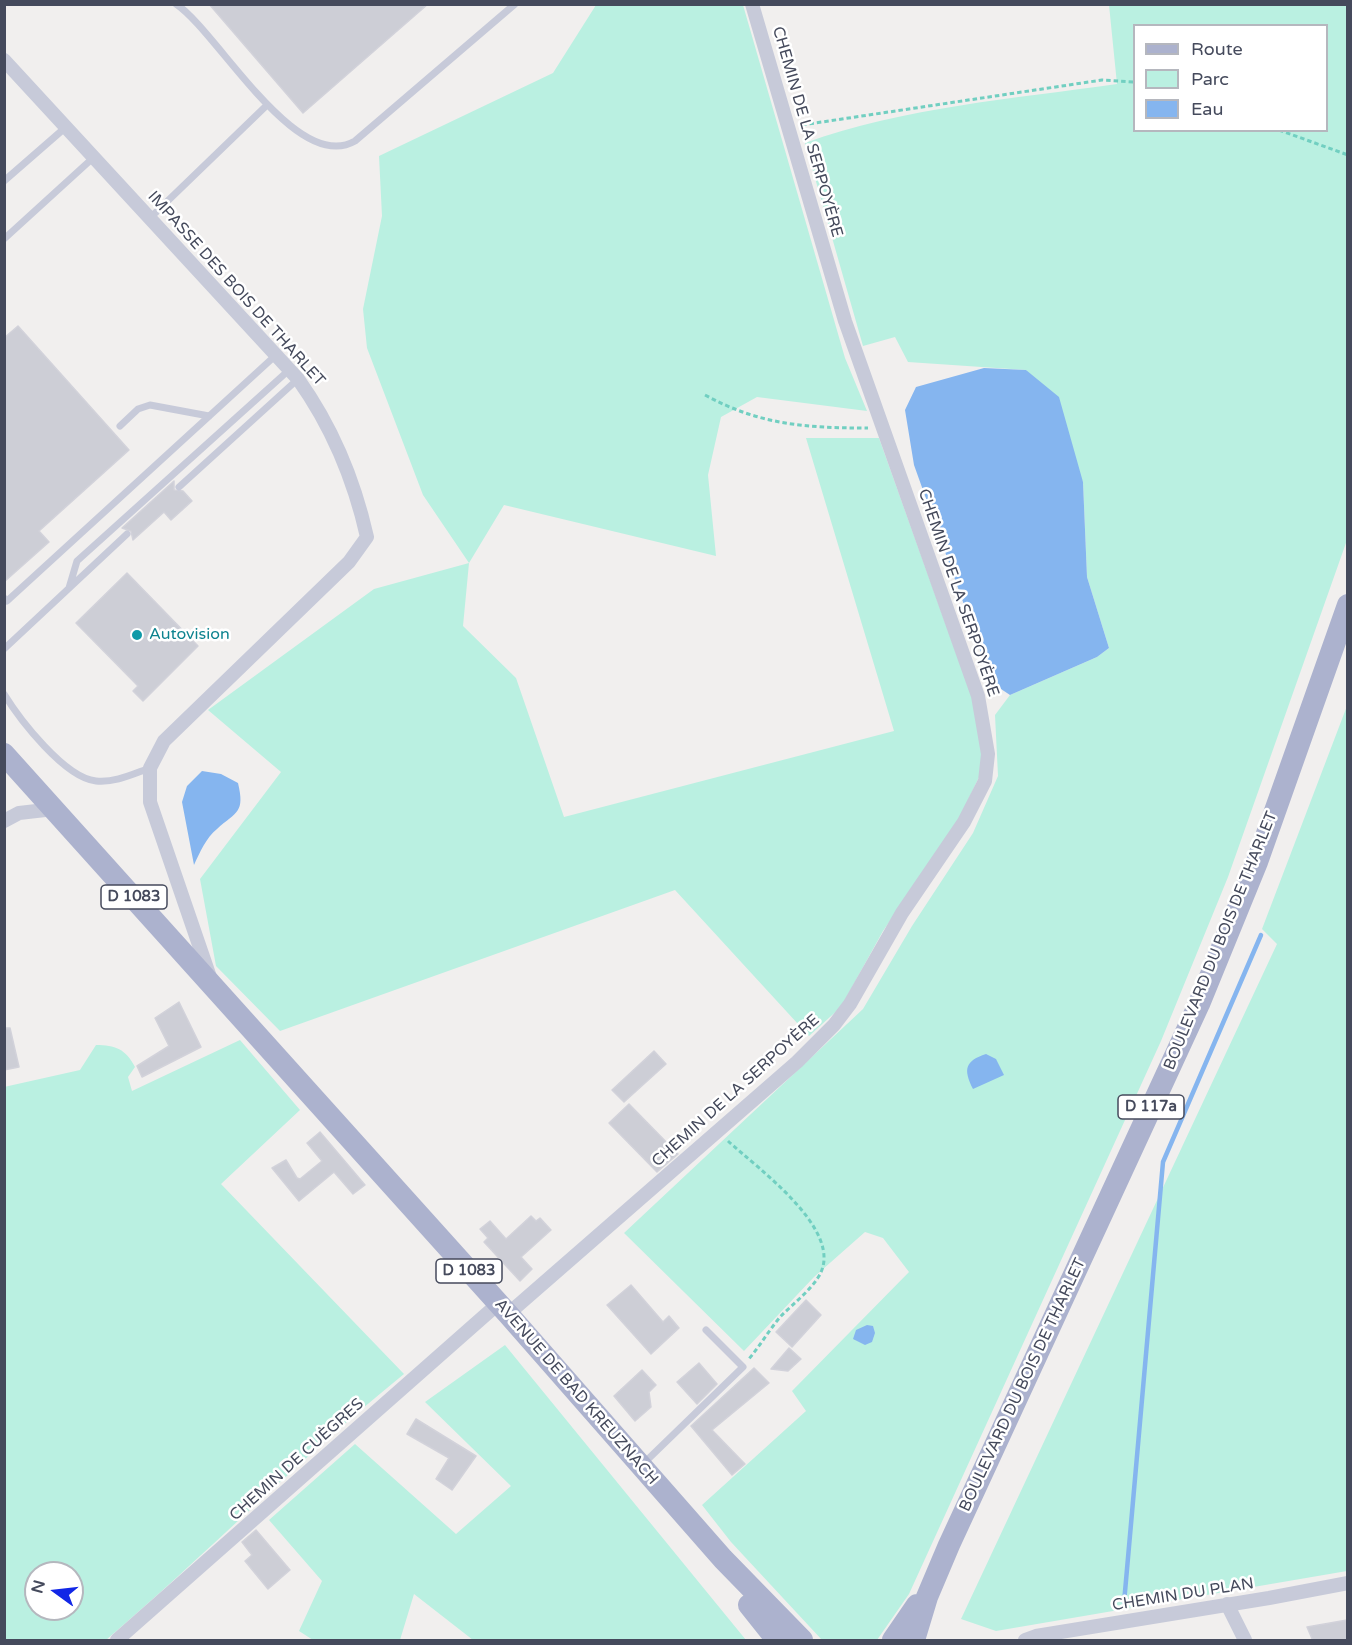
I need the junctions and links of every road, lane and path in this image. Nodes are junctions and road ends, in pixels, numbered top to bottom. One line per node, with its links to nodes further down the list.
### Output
1 (176, 4): 6 (lane)
2 (515, 4): 6 (lane)
3 (752, 4): 8 (street, CHEMIN DE LA SERPOYÈRE)
4 (4, 60): 7 (street, IMPASSE DES BOIS DE THARLET)
5 (1133, 82): 8 (path)
6 (266, 106): 13 (lane)
7 (66, 127): 11 (street, IMPASSE DES BOIS DE THARLET); 12 (lane)
8 (788, 127): 20 (street, CHEMIN DE LA SERPOYÈRE)
9 (1284, 132): 10 (path)
10 (1347, 155)
11 (94, 157): 13 (street, IMPASSE DES BOIS DE THARLET); 14 (lane)
12 (4, 181)
13 (150, 218): 15 (street, IMPASSE DES BOIS DE THARLET)
14 (4, 239)
15 (276, 355): 16 (street, IMPASSE DES BOIS DE THARLET); 18 (lane)
16 (294, 374): 21 (lane); 23 (lane); 29 (street, IMPASSE DES BOIS DE THARLET)
17 (705, 395): 20 (path)
18 (209, 416): 19 (lane); 24 (lane)
19 (120, 426)
20 (883, 428): 33 (street, CHEMIN DE LA SERPOYÈRE)
21 (179, 487)
22 (127, 534): 23 (lane)
23 (69, 588): 26 (lane)
24 (4, 598)
25 (1347, 605): 40 (main road, BOULEVARD DU BOIS DE THARLET / D 117a)
26 (4, 649)
27 (4, 694): 29 (lane)
28 (4, 754): 30 (main road, D 1083)
29 (150, 768): 32 (street, IMPASSE DES BOIS DE THARLET)
30 (54, 809): 31 (street); 32 (main road, D 1083)
31 (4, 821)
32 (213, 985): 34 (main road, AVENUE DE BAD KREUZNACH / D 1083)
33 (717, 1131): 34 (street, CHEMIN DE LA SERPOYÈRE); 36 (path)
34 (503, 1309): 37 (main road, AVENUE DE BAD KREUZNACH / D 1083); 42 (street, CHEMIN DE CUÈGRES)
35 (706, 1330): 36 (lane)
36 (744, 1366): 37 (lane)
37 (641, 1466): 38 (main road, AVENUE DE BAD KREUZNACH / D 1083)
38 (723, 1559): 43 (main road, AVENUE DE BAD KREUZNACH / D 1083); 44 (main road, AVENUE DE BAD KREUZNACH / D 1083)
39 (1347, 1583): 41 (street, CHEMIN DU PLAN)
40 (927, 1597): 45 (main road, BOULEVARD DU BOIS DE THARLET / D 117a); 46 (main road, BOULEVARD DU BOIS DE THARLET / D 117a)
41 (1227, 1604): 47 (street, CHEMIN DU PLAN); 48 (street)
42 (117, 1641)
43 (777, 1641)
44 (802, 1641)
45 (893, 1641)
46 (914, 1641)
47 (1025, 1641)
48 (1245, 1641)

